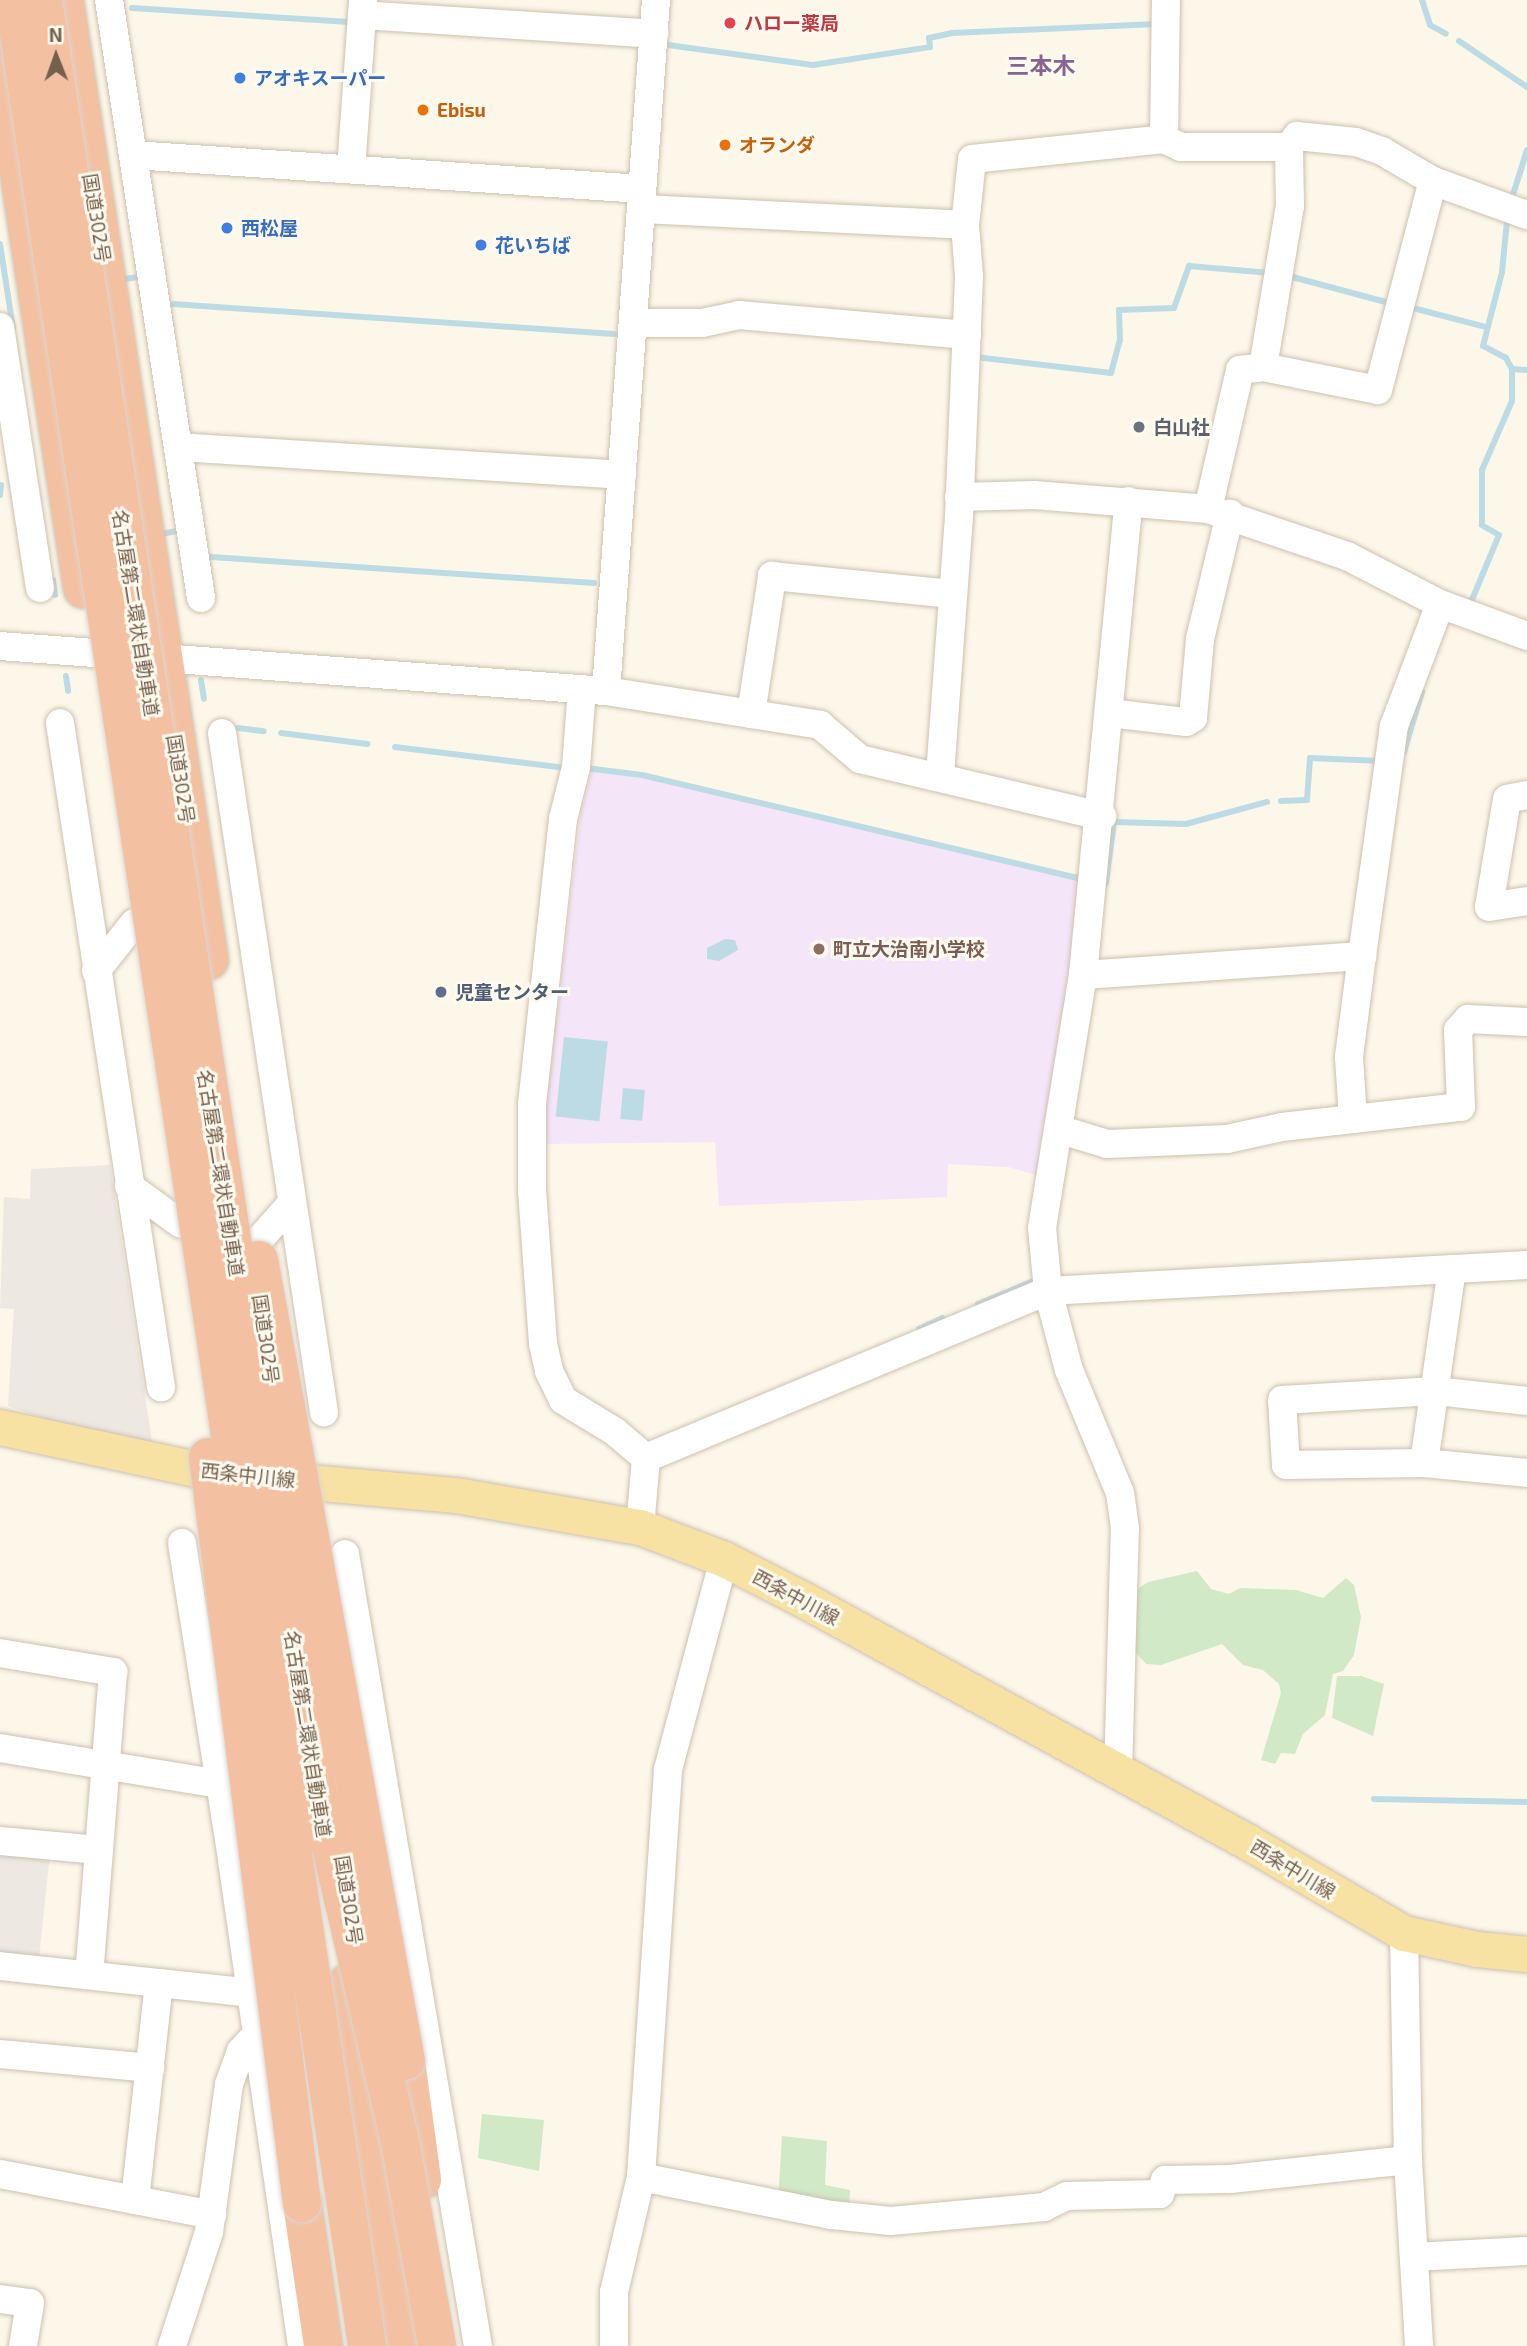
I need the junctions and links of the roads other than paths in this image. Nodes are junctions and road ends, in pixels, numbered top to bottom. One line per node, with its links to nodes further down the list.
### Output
1 (14, 0): 49 (highway, 名古屋第二環状自動車道, bridge)
2 (109, 0): 8 (street)
3 (656, 0): 7 (street)
4 (1166, 0): 11 (street)
5 (57, 1): 8 (street); 27 (highway, 国道302号); 53 (highway, 名古屋第二環状自動車道, bridge)
6 (362, 15): 7 (street); 14 (street)
7 (653, 43): 16 (street)
8 (116, 44): 13 (street)
9 (0, 45): 10 (highway)
10 (4, 105): 26 (highway)
11 (1164, 139): 12 (street); 18 (street)
12 (1289, 147): 15 (street); 22 (street)
13 (133, 155): 14 (street); 23 (street)
14 (351, 169): 16 (street)
15 (1433, 181): 17 (street); 22 (street)
16 (642, 199): 18 (street); 19 (street)
17 (1527, 215)
18 (965, 225): 21 (street)
19 (633, 323): 21 (street); 28 (street)
20 (0, 327): 24 (street)
21 (967, 335): 29 (street)
22 (1263, 367): 31 (street)
23 (173, 416): 25 (street); 27 (street)
24 (8, 433): 26 (street); 32 (street)
25 (178, 447): 28 (street); 34 (street)
26 (63, 458): 38 (highway)
27 (134, 460): 39 (highway, 国道302号)
28 (622, 475): 40 (street)
29 (959, 497): 30 (street); 33 (street)
30 (1129, 501): 31 (street); 41 (street)
31 (1219, 512): 35 (street); 41 (street)
32 (40, 588)
33 (953, 594): 42 (street); 45 (street)
34 (201, 598)
35 (1440, 604): 36 (street); 54 (street)
36 (1527, 636)
37 (0, 646): 38 (street)
38 (93, 652): 39 (street); 52 (highway)
39 (163, 659): 40 (street); 47 (highway, 国道302号)
40 (594, 690): 42 (street); 72 (street)
41 (1109, 713): 48 (street)
42 (751, 714): 45 (street)
43 (60, 723): 55 (street)
44 (222, 733): 50 (street)
45 (940, 775): 48 (street)
46 (1527, 795): 51 (street)
47 (187, 815): 50 (street); 63 (highway, 国道302号)
48 (1102, 816): 56 (street)
49 (141, 842): 99 (highway, 名古屋第二環状自動車道, bridge); 114 (highway, bridge)
50 (238, 844): 61 (street)
51 (1527, 901)
52 (134, 923): 55 (street); 62 (highway)
53 (187, 951): 89 (highway, 名古屋第二環状自動車道, bridge); 119 (highway, bridge)
54 (1362, 956): 56 (street); 58 (street)
55 (96, 971): 60 (street)
56 (1083, 975): 59 (street)
57 (1527, 1022): 58 (street)
58 (1353, 1119): 59 (street)
59 (1058, 1129): 66 (street)
60 (130, 1186): 62 (street); 67 (street)
61 (292, 1203): 63 (street); 70 (street)
62 (181, 1224): 75 (highway)
63 (252, 1248): 76 (highway, 国道302号)
64 (1527, 1265): 65 (street)
65 (1451, 1269): 66 (street); 68 (street)
66 (1048, 1291): 72 (street); 85 (street)
67 (161, 1387)
68 (1435, 1391): 69 (street); 73 (street); 73 (street)
69 (1527, 1401)
70 (324, 1412)
71 (0, 1427): 75 (main road, 西条中川線)
72 (646, 1458): 77 (street)
73 (1424, 1463): 74 (street)
74 (1527, 1473)
75 (219, 1474): 76 (main road, 西条中川線); 88 (highway)
76 (286, 1480): 77 (main road, 西条中川線); 82 (highway, 国道302号)
77 (640, 1527): 80 (main road, 西条中川線)
78 (182, 1543): 87 (street)
79 (345, 1554): 86 (street)
80 (724, 1559): 85 (main road, 西条中川線); 105 (street)
81 (0, 1653): 84 (street)
82 (314, 1668): 86 (street); 119 (highway, 国道302号)
83 (0, 1748): 84 (street)
84 (106, 1766): 87 (street); 91 (street)
85 (1118, 1774): 93 (main road, 西条中川線)
86 (383, 1779): 121 (street)
87 (219, 1784): 92 (street)
88 (266, 1784): 92 (street); 115 (highway)
89 (317, 1788): 118 (highway, 名古屋第二環状自動車道, bridge); 120 (highway, bridge)
90 (0, 1841): 91 (street)
91 (99, 1850): 96 (street)
92 (232, 1860): 98 (street)
93 (1404, 1933): 94 (main road, 西条中川線); 103 (street)
94 (1527, 1954)
95 (0, 1966): 96 (street)
96 (89, 1975): 97 (street)
97 (159, 1983): 98 (street); 102 (street)
98 (251, 1993): 100 (street)
99 (316, 2009): 116 (highway, bridge); 117 (highway, 名古屋第二環状自動車道, bridge)
100 (257, 2034): 107 (street); 113 (street)
101 (0, 2054): 102 (street)
102 (150, 2068): 106 (street)
103 (1408, 2160): 105 (street); 109 (street)
104 (0, 2174): 106 (street)
105 (641, 2177): 122 (street)
106 (135, 2200): 107 (street)
107 (212, 2216): 112 (street)
108 (1527, 2251): 109 (street)
109 (1414, 2257): 123 (street)
110 (0, 2299): 111 (street)
111 (23, 2346)
112 (172, 2346)
113 (302, 2346)
114 (323, 2346)
115 (349, 2346)
116 (355, 2346)
117 (367, 2346)
118 (402, 2346)
119 (423, 2346)
120 (437, 2346)
121 (478, 2346)
122 (614, 2346)
123 (1419, 2346)

